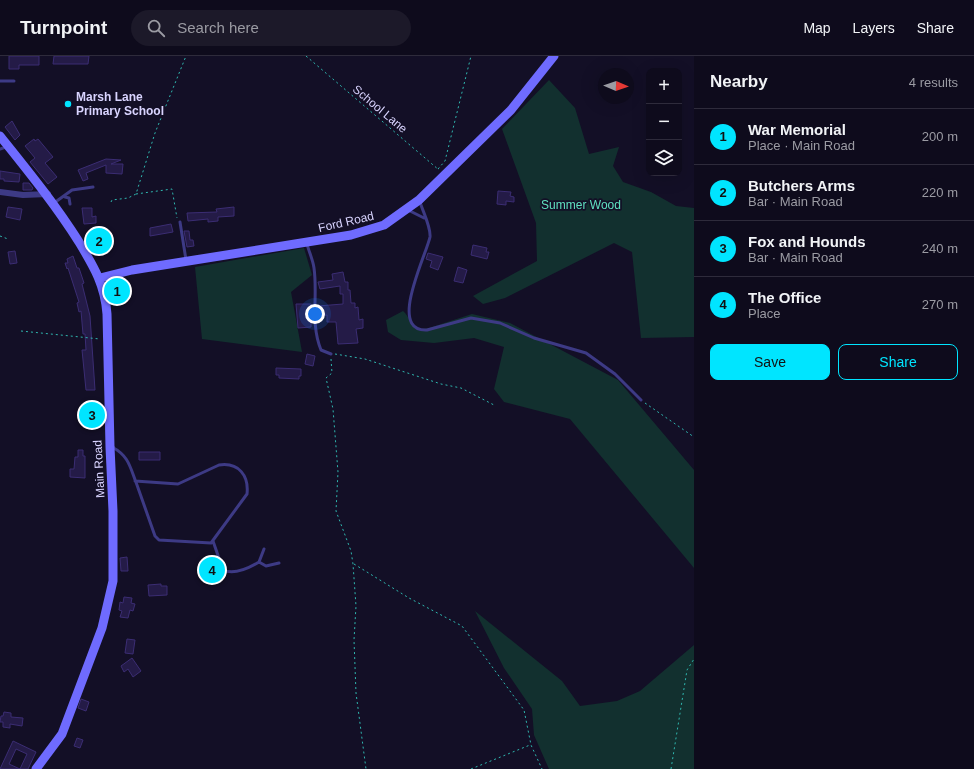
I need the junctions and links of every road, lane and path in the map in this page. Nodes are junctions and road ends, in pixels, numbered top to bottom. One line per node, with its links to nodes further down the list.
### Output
1 (186, 56): 13 (path)
2 (306, 56): 9 (path, School Lane)
3 (471, 56): 9 (path)
4 (554, 56): 9 (main road, Ford Road)
5 (0, 81): 6 (lane)
6 (14, 81)
7 (0, 136): 8 (main road, Main Road)
8 (4, 147): 12 (main road, Main Road)
9 (441, 172): 15 (main road, Ford Road)
10 (93, 187): 14 (lane)
11 (0, 192): 12 (street)
12 (48, 194): 17 (main road, Main Road)
13 (136, 194): 16 (path); 21 (path)
14 (65, 197): 17 (lane); 18 (lane)
15 (419, 200): 19 (main road, Ford Road); 20 (lane)
16 (111, 202)
17 (54, 203): 26 (main road, Main Road)
18 (70, 204)
19 (406, 209): 20 (lane); 24 (main road, Ford Road)
20 (425, 218): 30 (lane)
21 (180, 222): 25 (lane)
22 (0, 236): 23 (path)
23 (8, 239)
24 (307, 242): 25 (main road, Ford Road); 29 (lane)
25 (186, 261): 26 (main road, Ford Road)
26 (100, 278): 28 (main road, Main Road)
27 (21, 331): 28 (path)
28 (108, 339): 33 (main road, Main Road)
29 (331, 354): 31 (path); 39 (path)
30 (641, 400): 32 (path)
31 (494, 405)
32 (694, 437)
33 (110, 447): 34 (lane); 42 (main road, Main Road)
34 (135, 481): 35 (lane); 35 (lane)
35 (212, 541): 37 (lane)
36 (264, 549): 37 (lane)
37 (259, 562): 38 (lane)
38 (279, 563)
39 (353, 564): 41 (path); 43 (path)
40 (694, 659): 46 (path)
41 (531, 745): 44 (path); 45 (path)
42 (36, 769)
43 (366, 769)
44 (471, 769)
45 (542, 769)
46 (671, 769)

